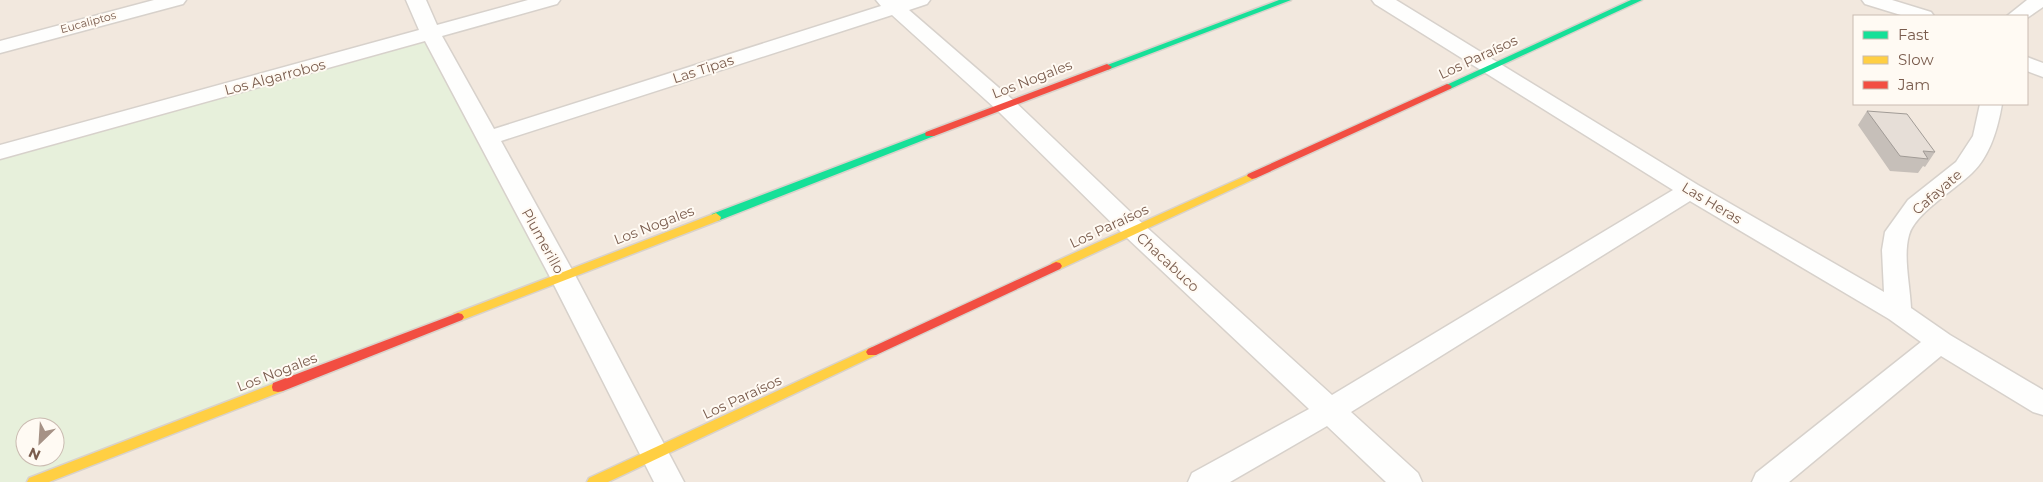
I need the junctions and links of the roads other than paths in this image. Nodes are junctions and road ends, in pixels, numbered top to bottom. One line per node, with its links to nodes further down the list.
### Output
1 (176, 0): 14 (street, Eucaliptos)
2 (416, 0): 13 (street, Plumerillo)
3 (550, 0): 13 (street, Los Algarrobos)
4 (920, 0): 10 (street, Las Tipas)
5 (1287, 0): 18 (street, Los Nogales)
6 (1382, 0): 16 (street, Las Heras)
7 (1638, 0): 16 (street, Los Paraísos)
8 (1872, 0): 11 (street)
9 (2040, 0): 12 (street)
10 (891, 4): 18 (street, Chacabuco); 20 (street, Las Tipas)
11 (1921, 15)
12 (2018, 15)
13 (431, 34): 20 (street, Plumerillo); 21 (street, Los Algarrobos)
14 (0, 47)
15 (2028, 64): 17 (street)
16 (1492, 68): 22 (street, Las Heras); 23 (street, Los Paraísos)
17 (2043, 71)
18 (1005, 104): 23 (street, Chacabuco); 24 (street, Los Nogales)
19 (1991, 105): 25 (street, Cafayate)
20 (487, 138): 24 (street, Plumerillo)
21 (0, 152)
22 (1690, 190): 25 (street, Las Heras); 28 (street)
23 (1134, 230): 28 (street, Chacabuco); 29 (street, Los Paraísos)
24 (563, 277): 29 (street, Plumerillo); 30 (street, Los Nogales)
25 (1898, 312): 26 (street, Las Heras)
26 (1940, 342): 27 (street, Las Heras); 35 (street)
27 (2043, 404)
28 (1330, 411): 33 (street); 34 (street, Chacabuco)
29 (656, 454): 31 (street, Los Paraísos); 32 (street, Plumerillo)
30 (34, 482)
31 (594, 482)
32 (669, 482)
33 (1203, 482)
34 (1407, 482)
35 (1767, 482)

